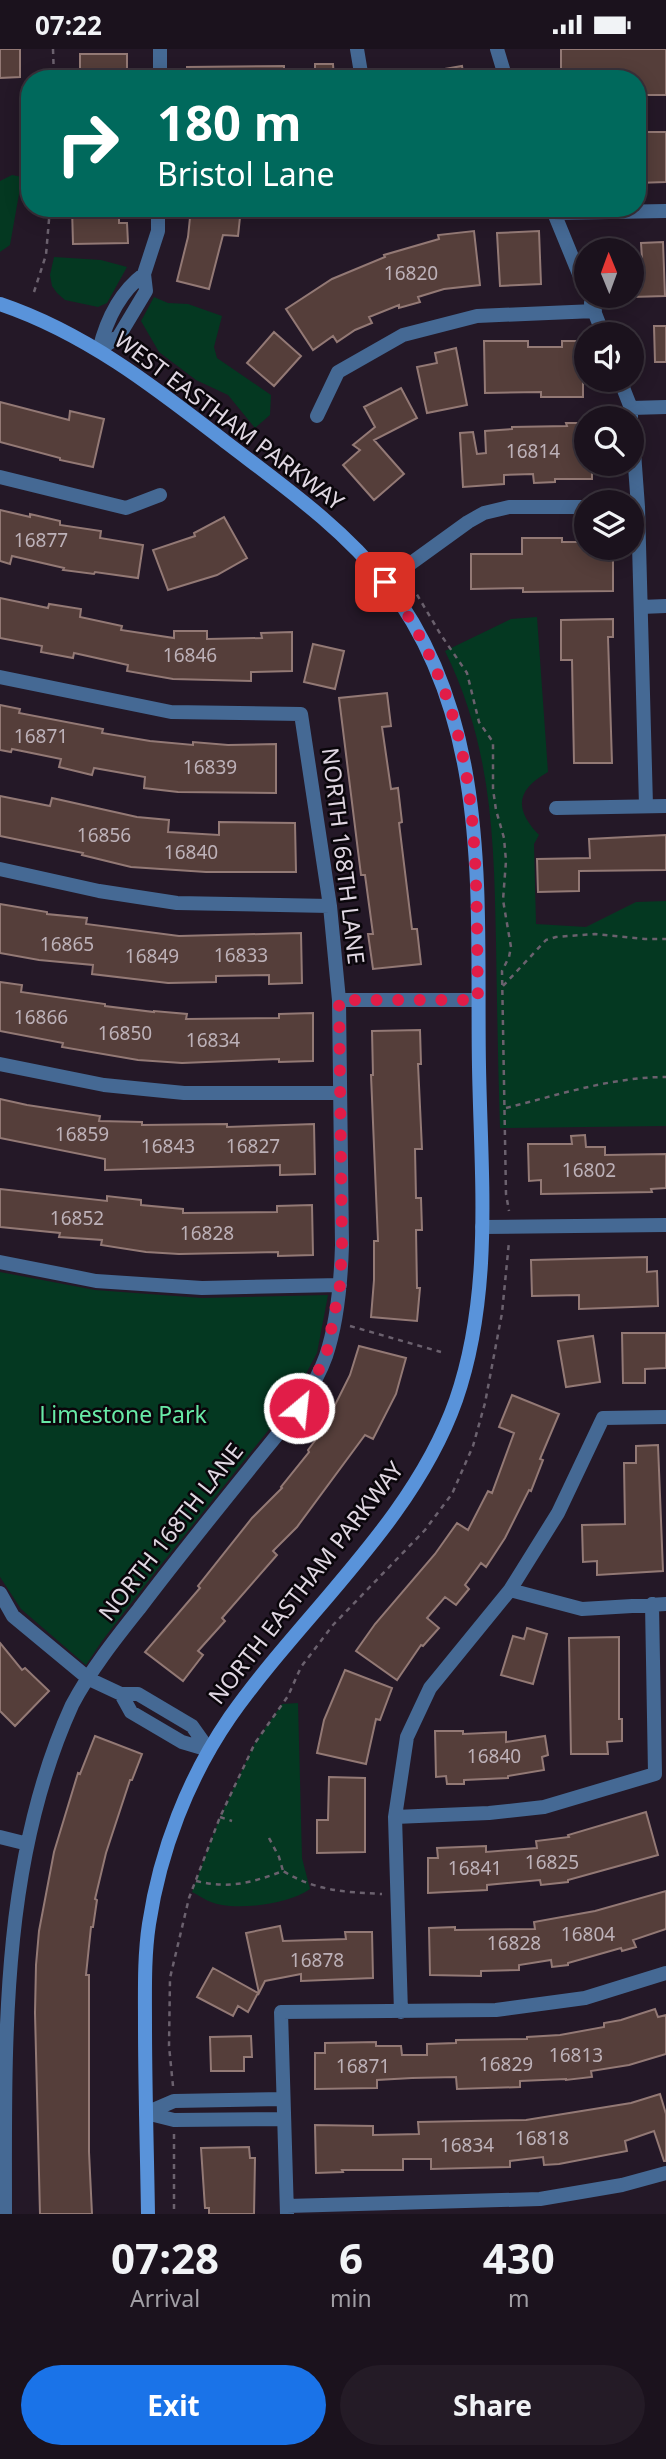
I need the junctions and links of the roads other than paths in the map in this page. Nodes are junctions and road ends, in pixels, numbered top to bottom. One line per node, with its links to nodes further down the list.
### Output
1 (160, 49): 4 (street)
2 (357, 49): 5 (street)
3 (497, 49): 6 (street)
4 (160, 70)
5 (360, 70)
6 (503, 70)
7 (646, 211): 8 (street)
8 (666, 211)
9 (158, 217): 16 (street)
10 (555, 217): 11 (street)
11 (574, 263)
12 (0, 303): 16 (street, WEST EASTHAM PARKWAY)
13 (594, 308): 14 (street)
14 (595, 311): 15 (street); 19 (street)
15 (599, 322)
16 (99, 350): 23 (street, WEST EASTHAM PARKWAY)
17 (666, 407): 18 (street)
18 (644, 411)
19 (317, 416)
20 (0, 477): 21 (street)
21 (160, 495)
22 (574, 507): 25 (street)
23 (351, 544): 25 (street, NORTH EASTHAM PARKWAY)
24 (638, 560): 27 (street)
25 (388, 586): 35 (street, NORTH EASTHAM PARKWAY)
26 (666, 606): 27 (street)
27 (641, 607): 29 (street)
28 (0, 677): 33 (street, NORTH 168TH LANE)
29 (646, 806): 30 (street); 31 (street)
30 (666, 806)
31 (556, 808)
32 (0, 869): 33 (street)
33 (330, 906): 34 (street, NORTH 168TH LANE)
34 (339, 1000): 35 (street); 37 (street, NORTH 168TH LANE)
35 (478, 1000): 39 (street, NORTH EASTHAM PARKWAY)
36 (0, 1064): 37 (street)
37 (340, 1093): 41 (street, NORTH 168TH LANE)
38 (666, 1225): 39 (street)
39 (482, 1227): 47 (street, NORTH EASTHAM PARKWAY)
40 (0, 1262): 41 (street)
41 (340, 1285): 46 (street, NORTH 168TH LANE)
42 (666, 1417): 43 (street)
43 (510, 1590): 45 (street); 48 (street)
44 (0, 1593): 46 (street)
45 (659, 1604): 48 (street)
46 (89, 1679): 47 (street); 50 (street, NORTH 168TH LANE)
47 (209, 1750): 55 (street, NORTH EASTHAM PARKWAY)
48 (395, 1817): 52 (street)
49 (0, 1837): 50 (street)
50 (24, 1843): 53 (street, NORTH 168TH LANE)
51 (666, 1973): 52 (street)
52 (401, 2012): 54 (street)
53 (3, 2019): 59 (street, NORTH 168TH LANE)
54 (283, 2098): 55 (street); 56 (street)
55 (146, 2113): 56 (street); 60 (street, NORTH EASTHAM PARKWAY)
56 (284, 2119): 58 (street)
57 (666, 2173): 58 (street)
58 (287, 2210)
59 (5, 2214)
60 (148, 2214)

